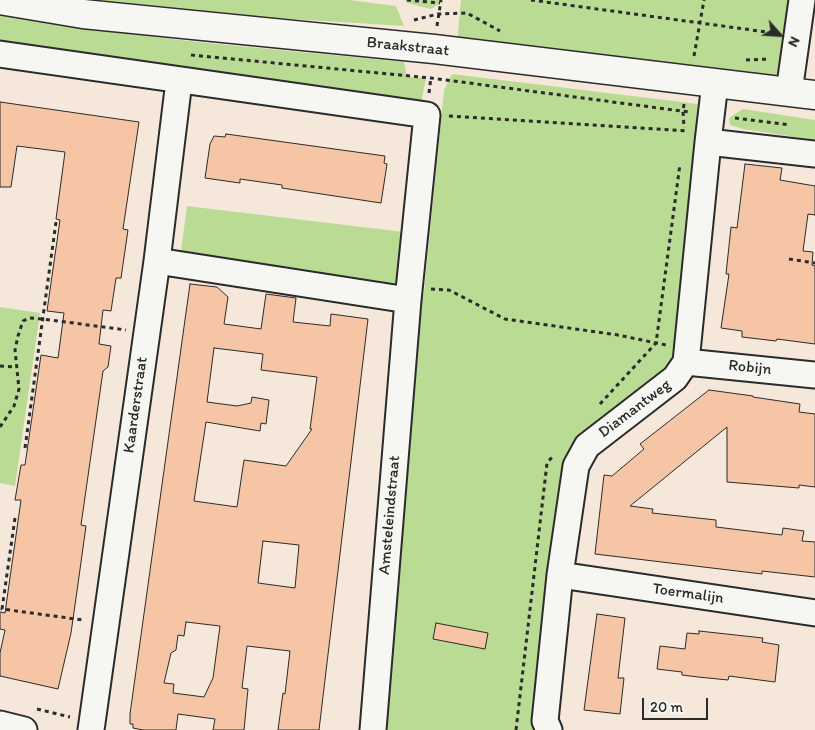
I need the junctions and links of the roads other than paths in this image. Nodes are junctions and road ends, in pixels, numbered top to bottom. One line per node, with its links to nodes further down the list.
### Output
1 (0, 0): 6 (street, Braakstraat)
2 (802, 0): 3 (street)
3 (803, 42): 7 (street)
4 (0, 54): 5 (street)
5 (180, 80): 10 (street, Kaarderstraat); 11 (street, Amsteleindstraat)
6 (716, 83): 7 (street, Braakstraat); 8 (street)
7 (802, 93)
8 (708, 142): 9 (street); 12 (street)
9 (815, 154)
10 (156, 261): 11 (street); 18 (street, Kaarderstraat)
11 (408, 293): 19 (street, Amsteleindstraat)
12 (686, 356): 13 (street, Robijn); 14 (street, Diamantweg)
13 (815, 375)
14 (560, 575): 15 (street, Toermalijn); 20 (street, Diamantweg)
15 (815, 613)
16 (26, 719): 17 (street)
17 (0, 724)
18 (91, 726)
19 (372, 730)
20 (549, 730)

